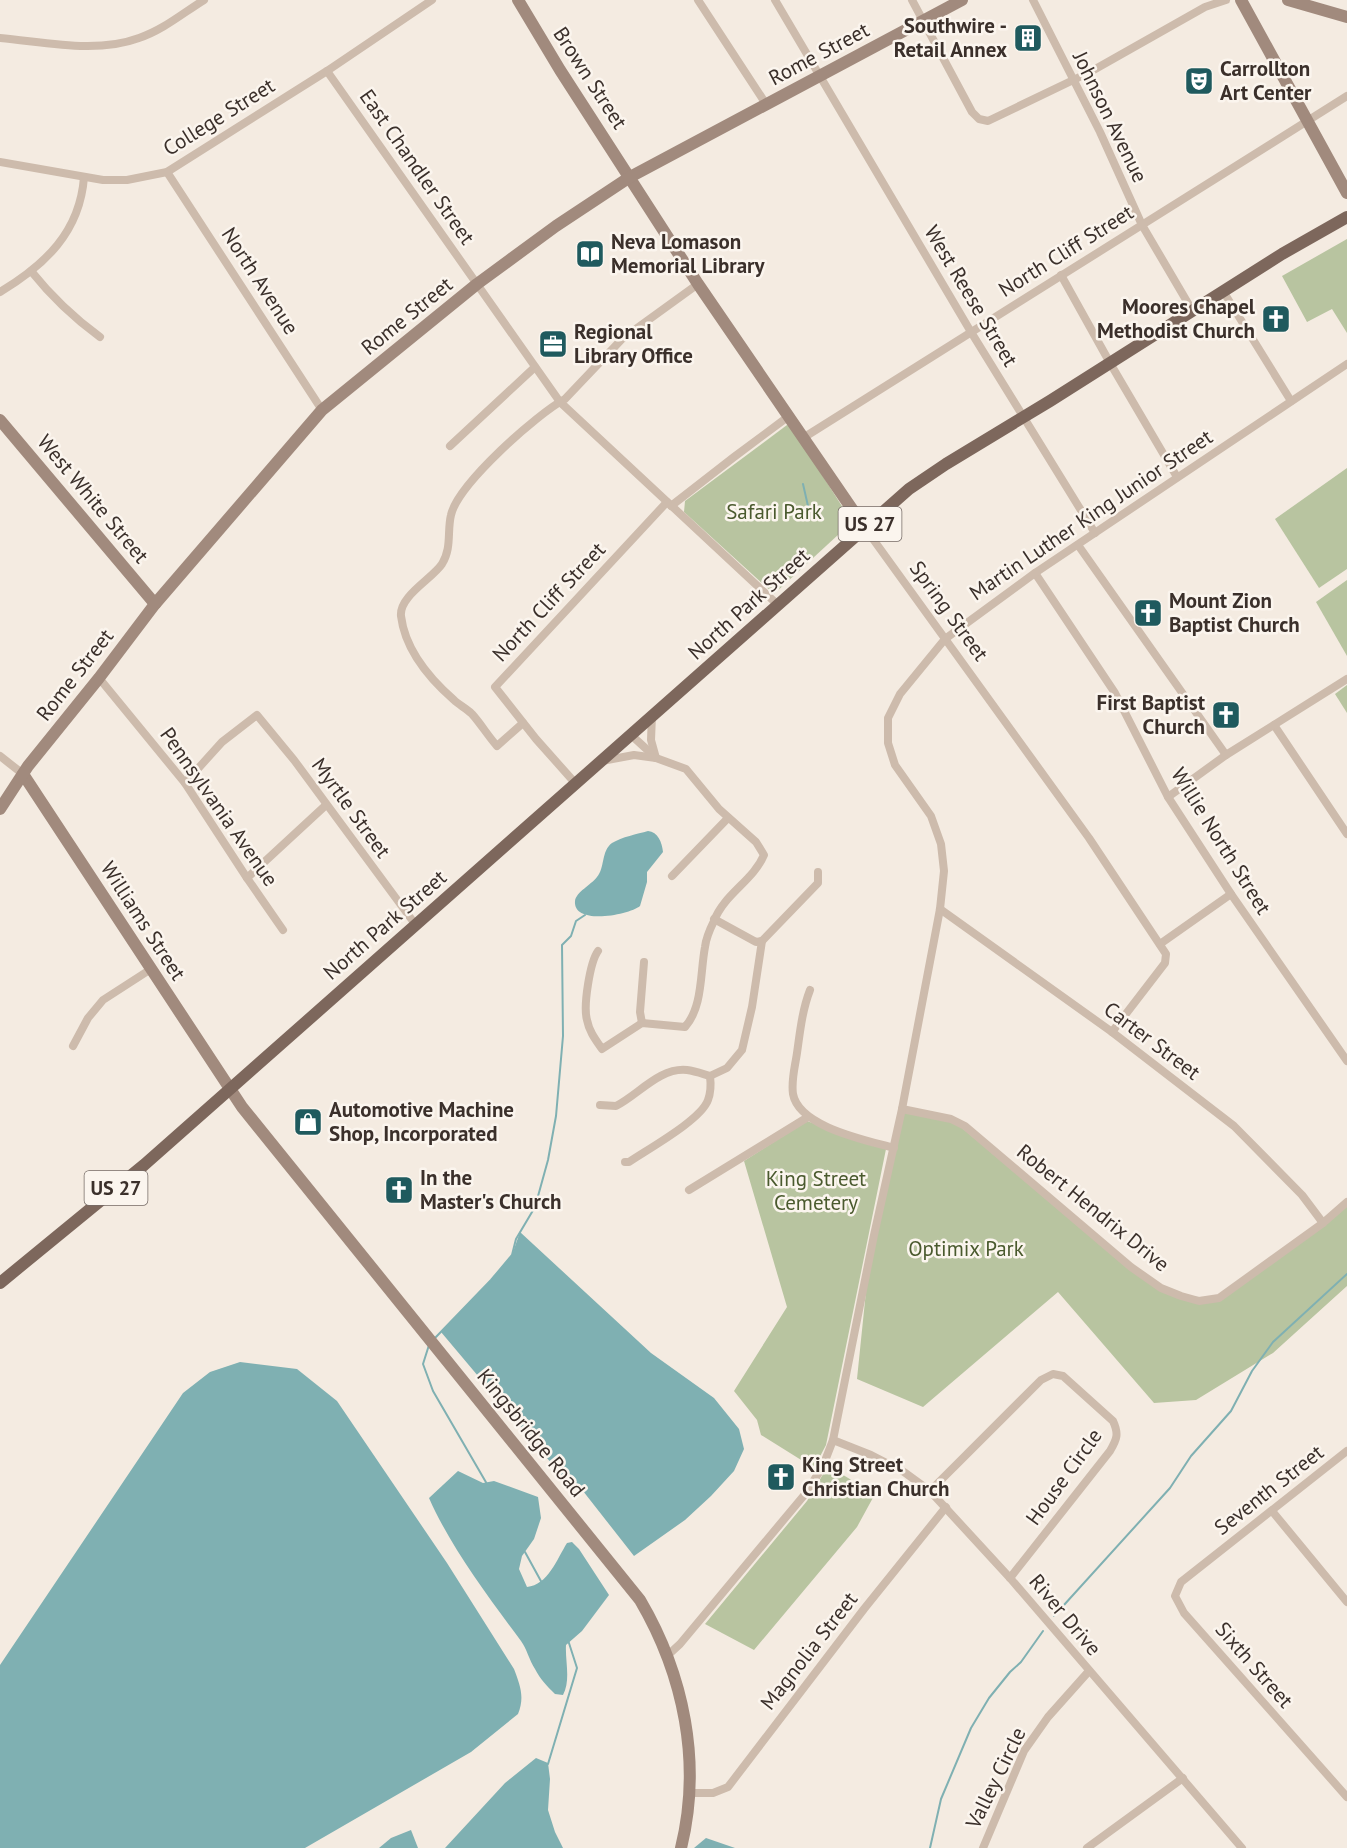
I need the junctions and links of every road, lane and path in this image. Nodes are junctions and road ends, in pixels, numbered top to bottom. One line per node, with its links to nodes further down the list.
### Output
1 (203, 0): 14 (street)
2 (432, 0): 19 (street, College Street)
3 (518, 0): 28 (street, Brown Street)
4 (698, 0): 23 (street)
5 (775, 0): 20 (street, West Reese Street)
6 (912, 0): 17 (street)
7 (962, 0): 17 (street, Rome Street)
8 (1033, 0): 21 (street, Johnson Avenue)
9 (1226, 0): 13 (street)
10 (1241, 0): 15 (street)
11 (1254, 0): 15 (street)
12 (1288, 0): 16 (street)
13 (1208, 3): 21 (street)
14 (190, 4): 18 (street)
15 (1248, 12): 24 (street)
16 (1347, 17)
17 (923, 22): 20 (street, Rome Street); 21 (street)
18 (0, 39)
19 (327, 71): 26 (street, College Street); 34 (street, East Chandler Street)
20 (818, 76): 23 (street, Rome Street); 39 (street, West Reese Street)
21 (1073, 80): 31 (street, Johnson Avenue)
22 (1347, 96): 24 (street, North Cliff Street)
23 (766, 104): 28 (street, Rome Street)
24 (1308, 121): 29 (street); 31 (street, North Cliff Street)
25 (0, 162): 27 (street, College Street)
26 (167, 172): 27 (street, College Street); 46 (street, North Avenue)
27 (84, 177): 32 (street)
28 (630, 177): 34 (street, Rome Street); 35 (street, Spring Street)
29 (1347, 193)
30 (1347, 217): 36 (main road, North Park Street / US 27)
31 (1142, 225): 33 (street, North Cliff Street); 38 (street, Johnson Avenue)
32 (31, 270): 37 (street); 40 (street)
33 (1061, 275): 39 (street, North Cliff Street); 41 (street)
34 (477, 284): 43 (street, East Chandler Street); 46 (street, Rome Street)
35 (698, 284): 45 (street); 47 (street, Spring Street)
36 (1223, 291): 38 (main road, North Park Street / US 27); 44 (street)
37 (0, 292)
38 (1192, 310): 41 (main road, North Park Street / US 27)
39 (971, 332): 48 (street, West Reese Street); 50 (street, North Cliff Street)
40 (100, 337)
41 (1110, 363): 48 (main road, North Park Street / US 27); 52 (street)
42 (1347, 364): 44 (street, Martin Luther King Junior Street)
43 (535, 367): 45 (street, East Chandler Street); 51 (street)
44 (1291, 401): 52 (street, Martin Luther King Junior Street)
45 (560, 402): 53 (street, East Chandler Street); 64 (street)
46 (321, 411): 58 (street, Rome Street)
47 (789, 416): 50 (street, Spring Street); 53 (street, North Cliff Street)
48 (1023, 417): 54 (main road, North Park Street / US 27); 55 (street, West Reese Street)
49 (0, 420): 58 (street, West White Street)
50 (803, 438): 54 (street, Spring Street)
51 (450, 446)
52 (1177, 477): 55 (street, Martin Luther King Junior Street)
53 (669, 504): 59 (street, East Chandler Street); 64 (street, North Cliff Street)
54 (865, 528): 59 (main road, North Park Street / US 27); 60 (street, Spring Street)
55 (1095, 533): 56 (street, Martin Luther King Junior Street)
56 (1078, 545): 57 (street, Martin Luther King Junior Street); 67 (street)
57 (1035, 573): 60 (street, Martin Luther King Junior Street); 74 (street, Willie North Street)
58 (156, 604): 61 (street, Rome Street)
59 (777, 605): 63 (main road, North Park Street / US 27)
60 (945, 639): 83 (street, Martin Luther King Junior Street); 88 (street, Spring Street)
61 (99, 678): 71 (street, Rome Street); 72 (street, Pennsylvania Avenue)
62 (1347, 679): 65 (street)
63 (652, 715): 66 (main road, North Park Street / US 27); 69 (street)
64 (523, 723): 73 (street, North Cliff Street)
65 (1274, 725): 67 (street); 78 (street)
66 (630, 734): 69 (street); 70 (main road, North Park Street / US 27)
67 (1226, 755): 74 (street)
68 (0, 756): 71 (street)
69 (656, 758): 70 (street); 77 (street)
70 (602, 762): 73 (main road, North Park Street / US 27)
71 (24, 774): 76 (street, Rome Street); 91 (street, Williams Street)
72 (185, 783): 75 (street, Myrtle Street); 81 (street, Pennsylvania Avenue)
73 (576, 784): 85 (main road, North Park Street / US 27)
74 (1168, 797): 82 (street, Willie North Street)
75 (326, 805): 81 (street); 85 (street, Myrtle Street)
76 (0, 809)
77 (728, 818): 80 (street); 84 (street)
78 (1347, 834)
79 (818, 872): 87 (street)
80 (672, 876)
81 (247, 878): 86 (street, Pennsylvania Avenue)
82 (1231, 894): 88 (street); 96 (street, Willie North Street)
83 (940, 909): 94 (street, Carter Street); 100 (street, Martin Luther King Junior Street)
84 (714, 919): 87 (street); 93 (street)
85 (415, 924): 98 (main road, North Park Street / US 27)
86 (283, 930)
87 (762, 941): 97 (street)
88 (1160, 944): 94 (street)
89 (598, 951): 93 (street)
90 (644, 962): 93 (street)
91 (151, 969): 95 (street); 98 (street, Williams Street)
92 (810, 990): 101 (street)
93 (642, 1023)
94 (1112, 1032): 106 (street, Carter Street)
95 (73, 1046)
96 (1347, 1061)
97 (710, 1076): 99 (street); 103 (street)
98 (229, 1090): 107 (main road, US 27); 116 (street, Kingsbridge Road)
99 (600, 1105)
100 (902, 1109): 102 (street, Martin Luther King Junior Street); 106 (street, Robert Hendrix Drive)
101 (808, 1117): 102 (street); 104 (street)
102 (894, 1149): 108 (street, Martin Luther King Junior Street)
103 (625, 1162)
104 (689, 1190)
105 (1347, 1202): 106 (street, Robert Hendrix Drive)
106 (1323, 1223)
107 (0, 1283)
108 (833, 1440): 110 (street, River Drive); 116 (street, Martin Luther King Junior Street)
109 (1347, 1451): 112 (street, Seventh Street)
110 (930, 1491): 111 (street, River Drive); 114 (street, House Circle)
111 (946, 1507): 114 (street, River Drive); 119 (street, Magnolia Street)
112 (1272, 1511): 113 (street, Seventh Street); 115 (street)
113 (1213, 1557): 120 (street, Sixth Street)
114 (1010, 1578): 117 (street, River Drive)
115 (1347, 1602)
116 (668, 1655): 119 (street, Kingsbridge Road)
117 (1089, 1671): 118 (street, River Drive); 122 (street, Valley Circle)
118 (1183, 1778): 123 (street); 124 (street, River Drive)
119 (690, 1793): 121 (street, Kingsbridge Road)
120 (1347, 1797)
121 (681, 1848)
122 (983, 1848)
123 (1086, 1848)
124 (1242, 1848)

